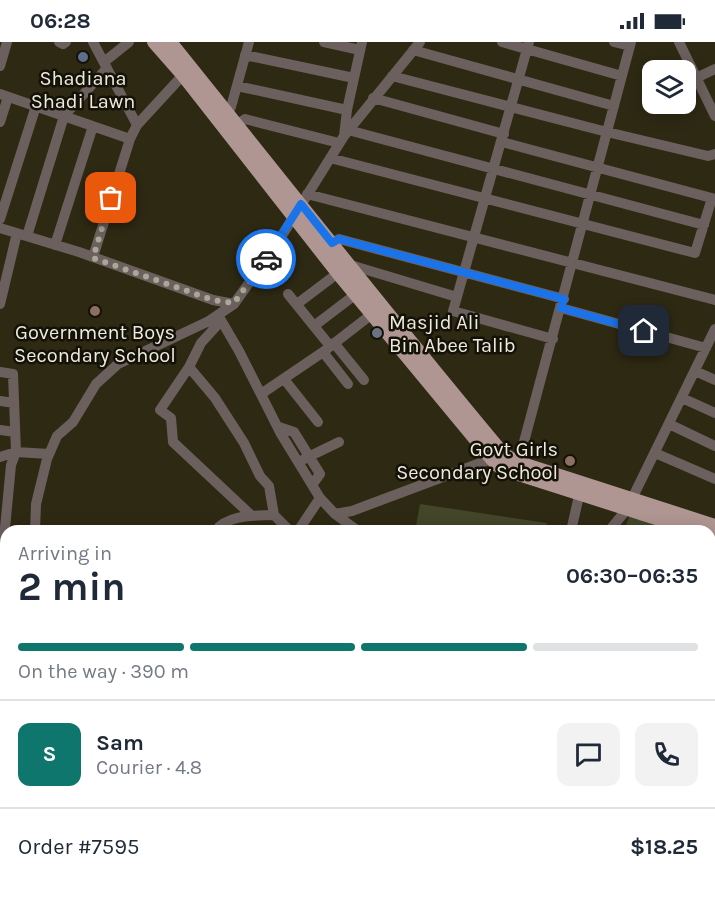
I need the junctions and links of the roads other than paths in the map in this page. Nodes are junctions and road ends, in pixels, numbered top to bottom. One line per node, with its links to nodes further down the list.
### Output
1 (7, 42): 20 (street)
2 (58, 42): 3 (street)
3 (66, 42)
4 (93, 42): 19 (street)
5 (129, 42): 19 (street)
6 (154, 42): 22 (main road)
7 (171, 42): 35 (main road)
8 (249, 42): 17 (street)
9 (324, 42): 14 (street)
10 (502, 42): 16 (street)
11 (614, 42): 13 (street)
12 (679, 42): 18 (street)
13 (631, 44): 23 (street)
14 (361, 46): 25 (street)
15 (417, 46): 24 (street); 27 (street)
16 (528, 46): 23 (street); 27 (street)
17 (245, 55): 25 (street); 28 (street)
18 (688, 60)
19 (106, 65): 36 (street); 40 (street)
20 (0, 66)
21 (715, 69): 26 (street)
22 (183, 75): 40 (street); 54 (main road)
23 (622, 75): 32 (street)
24 (392, 76): 30 (street); 33 (street)
25 (354, 78): 34 (street)
26 (696, 78): 37 (street)
27 (519, 79): 32 (street); 33 (street)
28 (237, 86): 34 (street); 35 (street)
29 (4, 95): 31 (street); 38 (street)
30 (373, 99): 43 (street); 44 (street)
31 (36, 106): 36 (street); 55 (street)
32 (614, 106): 42 (street)
33 (511, 107): 42 (street); 44 (street)
34 (347, 110): 43 (street)
35 (227, 113): 39 (main road)
36 (64, 116): 41 (street); 59 (street)
37 (715, 116)
38 (0, 122)
39 (238, 124): 43 (street); 51 (main road)
40 (137, 125): 45 (street)
41 (93, 126): 45 (street); 62 (street)
42 (607, 132): 46 (street); 48 (street)
43 (344, 136): 47 (street); 49 (street)
44 (503, 138): 48 (street); 49 (street)
45 (130, 139): 63 (street)
46 (715, 154)
47 (330, 158): 51 (street); 52 (street)
48 (598, 168): 50 (street); 53 (street)
49 (494, 169): 50 (street); 52 (street)
50 (591, 195): 56 (street); 57 (street)
51 (304, 199): 54 (street); 60 (street); 61 (main road)
52 (486, 199): 56 (street); 60 (street)
53 (714, 199): 57 (street)
54 (294, 217): 65 (main road); 71 (street)
55 (0, 219)
56 (584, 224): 57 (street); 64 (street)
57 (704, 225)
58 (0, 228): 59 (street)
59 (22, 235): 62 (street); 72 (street)
60 (475, 238): 64 (street); 66 (street)
61 (332, 243): 65 (main road); 66 (street)
62 (55, 245): 63 (street)
63 (93, 258): 71 (street)
64 (573, 264): 70 (street); 74 (street)
65 (343, 269): 68 (main road); 69 (street); 73 (street); 86 (main road)
66 (465, 272): 69 (street); 74 (street)
67 (288, 294): 73 (street)
68 (356, 294): 75 (main road); 77 (street)
69 (458, 297): 79 (street)
70 (715, 300)
71 (234, 303): 76 (street)
72 (0, 304)
73 (297, 304): 77 (street)
74 (563, 304): 79 (street); 80 (street)
75 (372, 314): 81 (street); 86 (main road)
76 (219, 318): 82 (street); 90 (street); 103 (street)
77 (314, 326): 81 (street)
78 (715, 329): 80 (street)
79 (553, 339): 107 (street)
80 (710, 346): 83 (street)
81 (329, 347): 85 (street); 87 (street); 89 (street)
82 (189, 367): 113 (street); 114 (street)
83 (695, 371): 88 (street); 91 (street)
84 (0, 372): 93 (street)
85 (284, 379): 90 (street); 95 (street)
86 (434, 379): 106 (main road); 107 (main road)
87 (364, 380)
88 (715, 380)
89 (348, 384)
90 (261, 394): 105 (street)
91 (682, 398): 94 (street); 96 (street)
92 (0, 401): 93 (street)
93 (14, 403): 98 (street)
94 (715, 413)
95 (318, 422)
96 (669, 424): 100 (street); 102 (street)
97 (0, 430): 98 (street)
98 (15, 432): 101 (street)
99 (339, 442): 105 (street)
100 (715, 446)
101 (16, 452): 103 (street); 104 (street); 115 (street)
102 (655, 453): 108 (street); 111 (street)
103 (49, 454): 116 (street)
104 (0, 458)
105 (304, 459): 110 (street)
106 (491, 459): 109 (main road); 112 (street)
107 (516, 462): 109 (main road)
108 (715, 479)
109 (581, 489): 111 (main road); 121 (street)
110 (320, 498): 112 (street); 119 (street)
111 (629, 504): 122 (street); 123 (main road); 124 (main road)
112 (335, 514): 120 (street)
113 (274, 515): 114 (street); 118 (street)
114 (252, 516): 117 (street)
115 (6, 525)
116 (36, 525)
117 (220, 525)
118 (284, 525)
119 (302, 525)
120 (350, 525)
121 (572, 525)
122 (613, 525)
123 (682, 525)
124 (711, 525)

